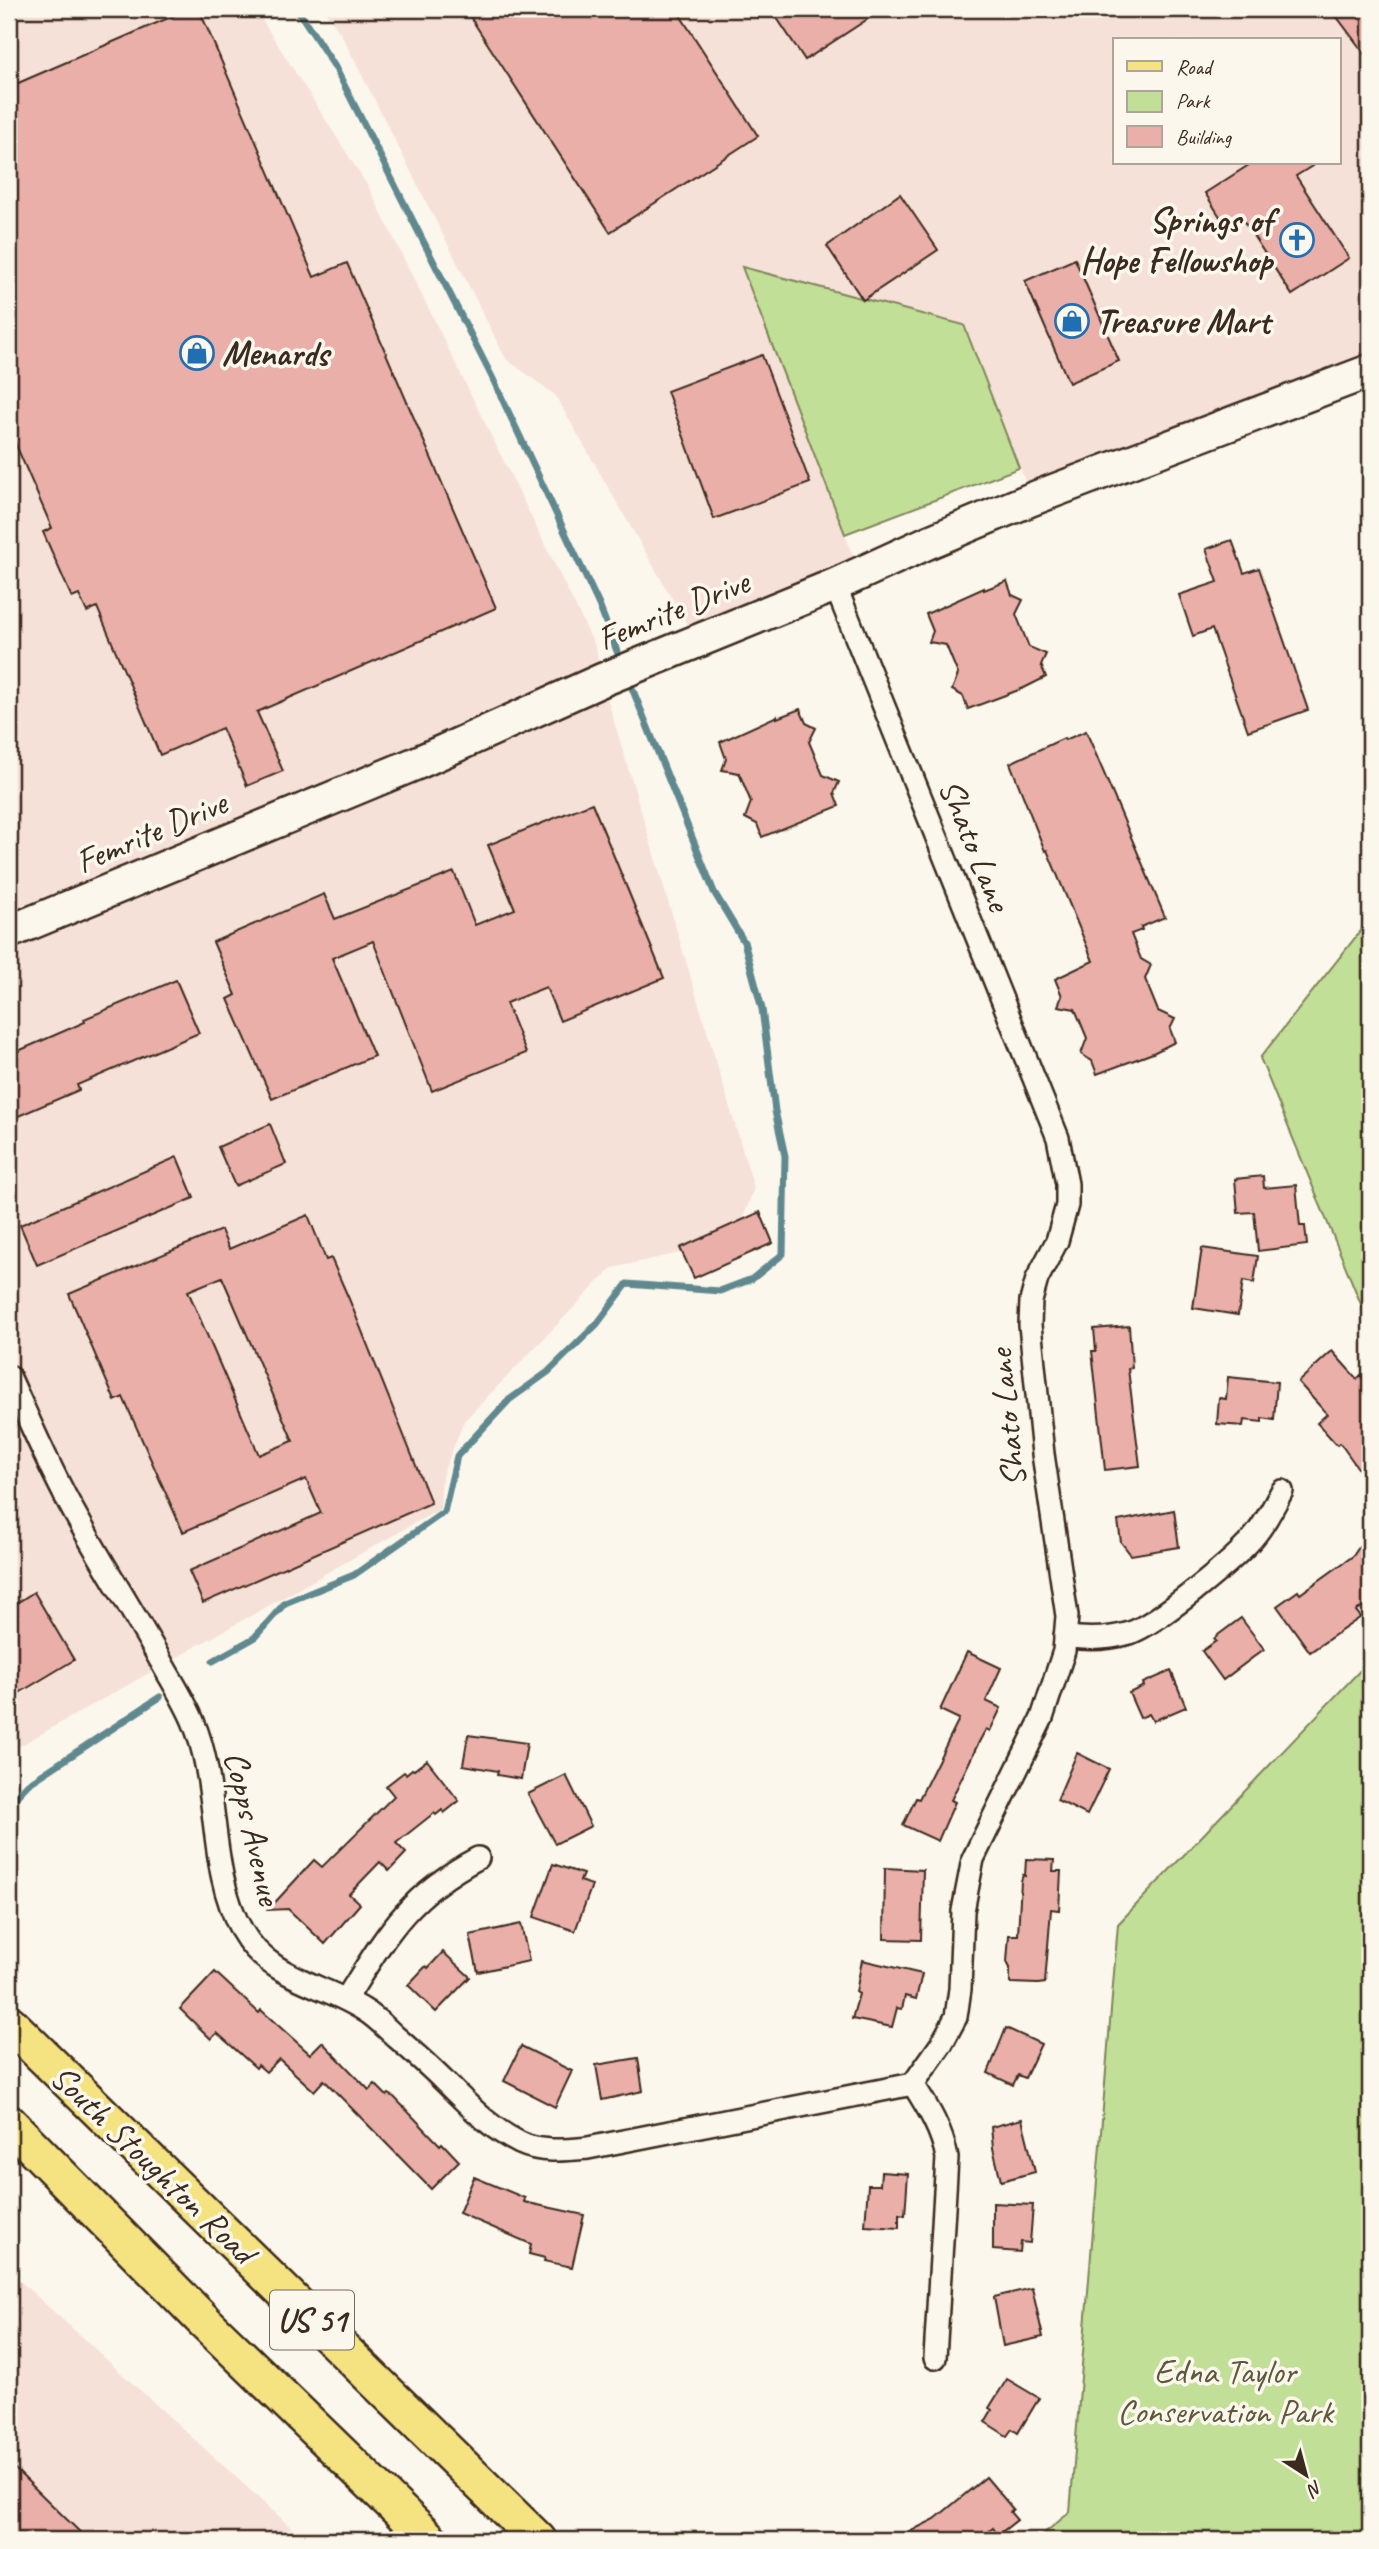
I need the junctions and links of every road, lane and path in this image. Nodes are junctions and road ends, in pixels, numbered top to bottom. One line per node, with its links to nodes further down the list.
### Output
1 (1370, 371): 2 (street, Femrite Drive)
2 (835, 585): 3 (street, Femrite Drive); 6 (street, Shato Lane)
3 (9, 932)
4 (9, 1376): 8 (street, Copps Avenue)
5 (1282, 1491): 6 (street)
6 (1065, 1636): 10 (street, Shato Lane)
7 (478, 1858): 8 (street)
8 (346, 1999): 10 (street, Copps Avenue)
9 (9, 2023): 14 (main road, South Stoughton Road / US 51)
10 (914, 2084): 12 (street)
11 (9, 2123): 13 (main road, South Stoughton Road / US 51)
12 (935, 2358)
13 (430, 2540)
14 (538, 2540)

